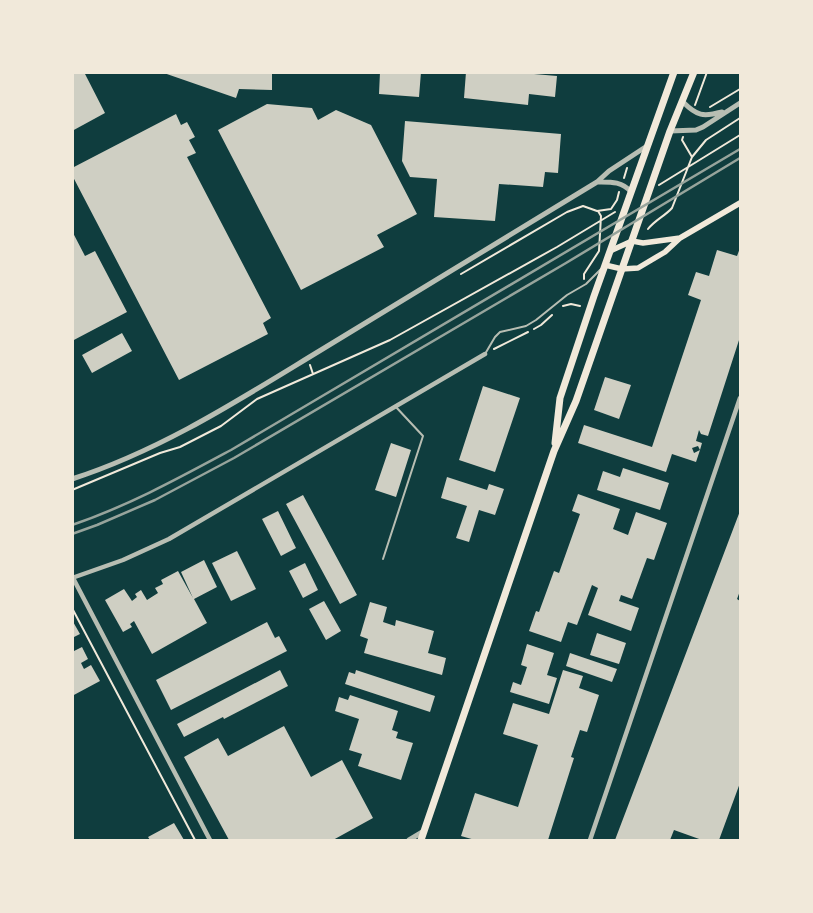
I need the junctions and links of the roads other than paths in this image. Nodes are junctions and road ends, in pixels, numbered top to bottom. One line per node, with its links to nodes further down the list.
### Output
1 (674, 72): 7 (main road)
2 (694, 72): 3 (main road)
3 (683, 102): 5 (street); 6 (main road)
4 (740, 103): 5 (street)
5 (728, 111): 6 (street)
6 (670, 131): 12 (main road)
7 (647, 146): 8 (street); 9 (main road)
8 (597, 182): 9 (street); 20 (street)
9 (630, 192): 13 (main road)
10 (740, 203): 11 (main road)
11 (680, 238): 12 (main road); 15 (main road)
12 (632, 241): 13 (main road); 15 (main road)
13 (610, 251): 14 (main road)
14 (606, 265): 15 (main road); 16 (lane); 19 (main road)
15 (622, 269): 19 (main road)
16 (485, 354): 18 (street)
17 (740, 398): 27 (street)
18 (395, 406): 21 (lane); 22 (street)
19 (554, 451): 23 (main road)
20 (72, 479)
21 (383, 559)
22 (73, 578): 24 (street)
23 (424, 831): 25 (street); 26 (main road)
24 (210, 840)
25 (409, 840)
26 (421, 840)
27 (590, 840)

